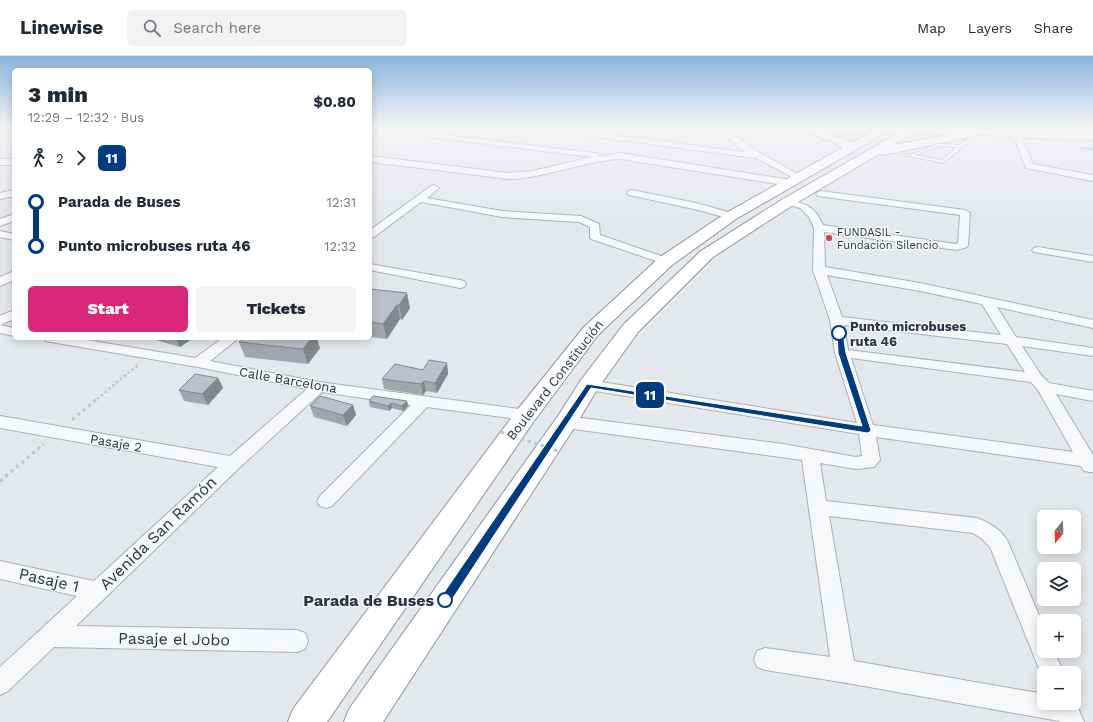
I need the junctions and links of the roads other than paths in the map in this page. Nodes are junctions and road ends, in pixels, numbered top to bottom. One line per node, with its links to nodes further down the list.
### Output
1 (599, 158): 9 (street)
2 (629, 158): 13 (street)
3 (763, 158): 13 (street)
4 (847, 158): 13 (main road, Boulevard Constitución)
5 (865, 158): 19 (main road, Boulevard Constitución)
6 (921, 158): 7 (lane)
7 (947, 158)
8 (1026, 158): 12 (street)
9 (372, 159)
10 (0, 162): 11 (street)
11 (12, 162)
12 (1093, 178)
13 (793, 187): 19 (main road, Boulevard Constitución); 19 (street); 20 (main road, Boulevard Constitución); 48 (main road, Boulevard Constitución)
14 (434, 188): 18 (street)
15 (12, 193): 17 (street)
16 (632, 193): 20 (street)
17 (0, 196)
18 (418, 199): 24 (street); 28 (street)
19 (819, 205): 19 (street); 30 (street)
20 (731, 216): 28 (main road, Boulevard Constitución)
21 (12, 218): 22 (street)
22 (0, 223)
23 (0, 234): 25 (street)
24 (372, 234)
25 (12, 236)
26 (1038, 250): 27 (street)
27 (1093, 259)
28 (666, 261): 52 (main road, Boulevard Constitución)
29 (372, 267): 33 (street)
30 (819, 270): 34 (street); 36 (street)
31 (12, 276): 32 (street)
32 (0, 282)
33 (460, 284)
34 (987, 302): 38 (street); 43 (street)
35 (12, 315): 37 (street)
36 (837, 320): 43 (street); 45 (street)
37 (0, 321)
38 (1093, 324)
39 (0, 329): 40 (street)
40 (12, 332)
41 (63, 340): 46 (street, Calle Barcelona)
42 (229, 340): 46 (street)
43 (1011, 340): 44 (street); 47 (street)
44 (1093, 352)
45 (842, 353): 47 (street); 55 (street)
46 (198, 363): 49 (street, Calle Barcelona)
47 (1040, 383): 50 (street); 58 (street)
48 (589, 385): 54 (main road, Boulevard Constitución); 55 (street)
49 (319, 386): 51 (street, Calle Barcelona); 57 (street, Avenida San Ramón)
50 (1093, 396)
51 (424, 401): 52 (street, Calle Barcelona); 59 (street)
52 (526, 415): 70 (main road, Boulevard Constitución)
53 (0, 422): 57 (street, Pasaje 2)
54 (566, 422): 56 (street); 71 (main road, Boulevard Constitución)
55 (867, 430): 56 (street); 58 (street)
56 (810, 455): 60 (street)
57 (233, 463): 62 (street, Avenida San Ramón)
58 (1091, 464)
59 (326, 501)
60 (818, 506): 66 (street); 67 (street)
61 (0, 570): 62 (street, Pasaje 1)
62 (97, 591): 63 (street, Avenida San Ramón)
63 (51, 636): 64 (street, Pasaje el Jobo); 68 (street, Avenida San Ramón)
64 (297, 641)
65 (765, 659): 67 (street)
66 (1049, 666)
67 (847, 671): 69 (street)
68 (0, 683)
69 (1068, 712)
70 (309, 715)
71 (364, 720)

